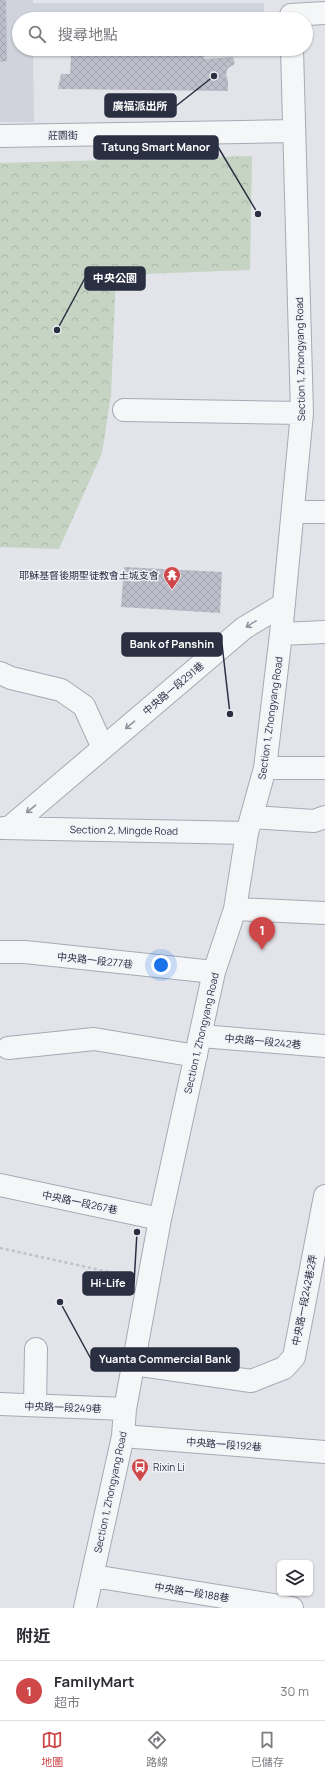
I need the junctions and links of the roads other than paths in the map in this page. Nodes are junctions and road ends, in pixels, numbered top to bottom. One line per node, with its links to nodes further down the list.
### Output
1 (291, 11): 2 (street)
2 (308, 12)
3 (313, 12): 4 (street)
4 (325, 13)
5 (292, 56): 6 (street, Section 1, Zhongyang Road)
6 (294, 131): 7 (street, 莊園街); 9 (street, Section 1, Zhongyang Road)
7 (0, 136)
8 (124, 410): 9 (street)
9 (302, 413): 10 (street, Section 1, Zhongyang Road)
10 (294, 512): 11 (street); 12 (street, Section 1, Zhongyang Road)
11 (325, 512)
12 (284, 604): 14 (street, Section 1, Zhongyang Road); 16 (street, 中央路一段291巷, one-way to 16)
13 (325, 632): 14 (street)
14 (282, 634): 17 (street, Section 1, Zhongyang Road)
15 (0, 673): 16 (street)
16 (103, 748): 21 (street, 中央路一段291巷, one-way to 21)
17 (265, 768): 18 (street); 20 (street, Section 1, Zhongyang Road)
18 (325, 768)
19 (325, 817): 20 (street, Section 2, Mingde Road)
20 (249, 825): 21 (street, Section 2, Mingde Road); 22 (street, Section 1, Zhongyang Road)
21 (4, 828)
22 (235, 909): 23 (street); 25 (street, Section 1, Zhongyang Road)
23 (325, 913)
24 (0, 952): 25 (street, 中央路一段277巷)
25 (214, 972): 26 (street, Section 1, Zhongyang Road)
26 (198, 1046): 27 (street, 中央路一段242巷); 28 (street, 中央路一段242巷); 31 (street, Section 1, Zhongyang Road)
27 (325, 1046)
28 (8, 1048)
29 (0, 1185): 31 (street, 中央路一段267巷)
30 (325, 1196): 33 (street, 中央路一段242巷2弄)
31 (160, 1220): 33 (street, Section 1, Zhongyang Road)
32 (36, 1349): 35 (street)
33 (134, 1364): 36 (street, Section 1, Zhongyang Road)
34 (0, 1404): 35 (street, 中央路一段249巷)
35 (35, 1406): 36 (street, 中央路一段249巷)
36 (125, 1409): 37 (street, Section 1, Zhongyang Road)
37 (123, 1436): 38 (street, 中央路一段192巷); 39 (street, Section 1, Zhongyang Road)
38 (325, 1452)
39 (93, 1576): 40 (street, Section 1, Zhongyang Road); 41 (street, 中央路一段188巷)
40 (85, 1608)
41 (292, 1608)

